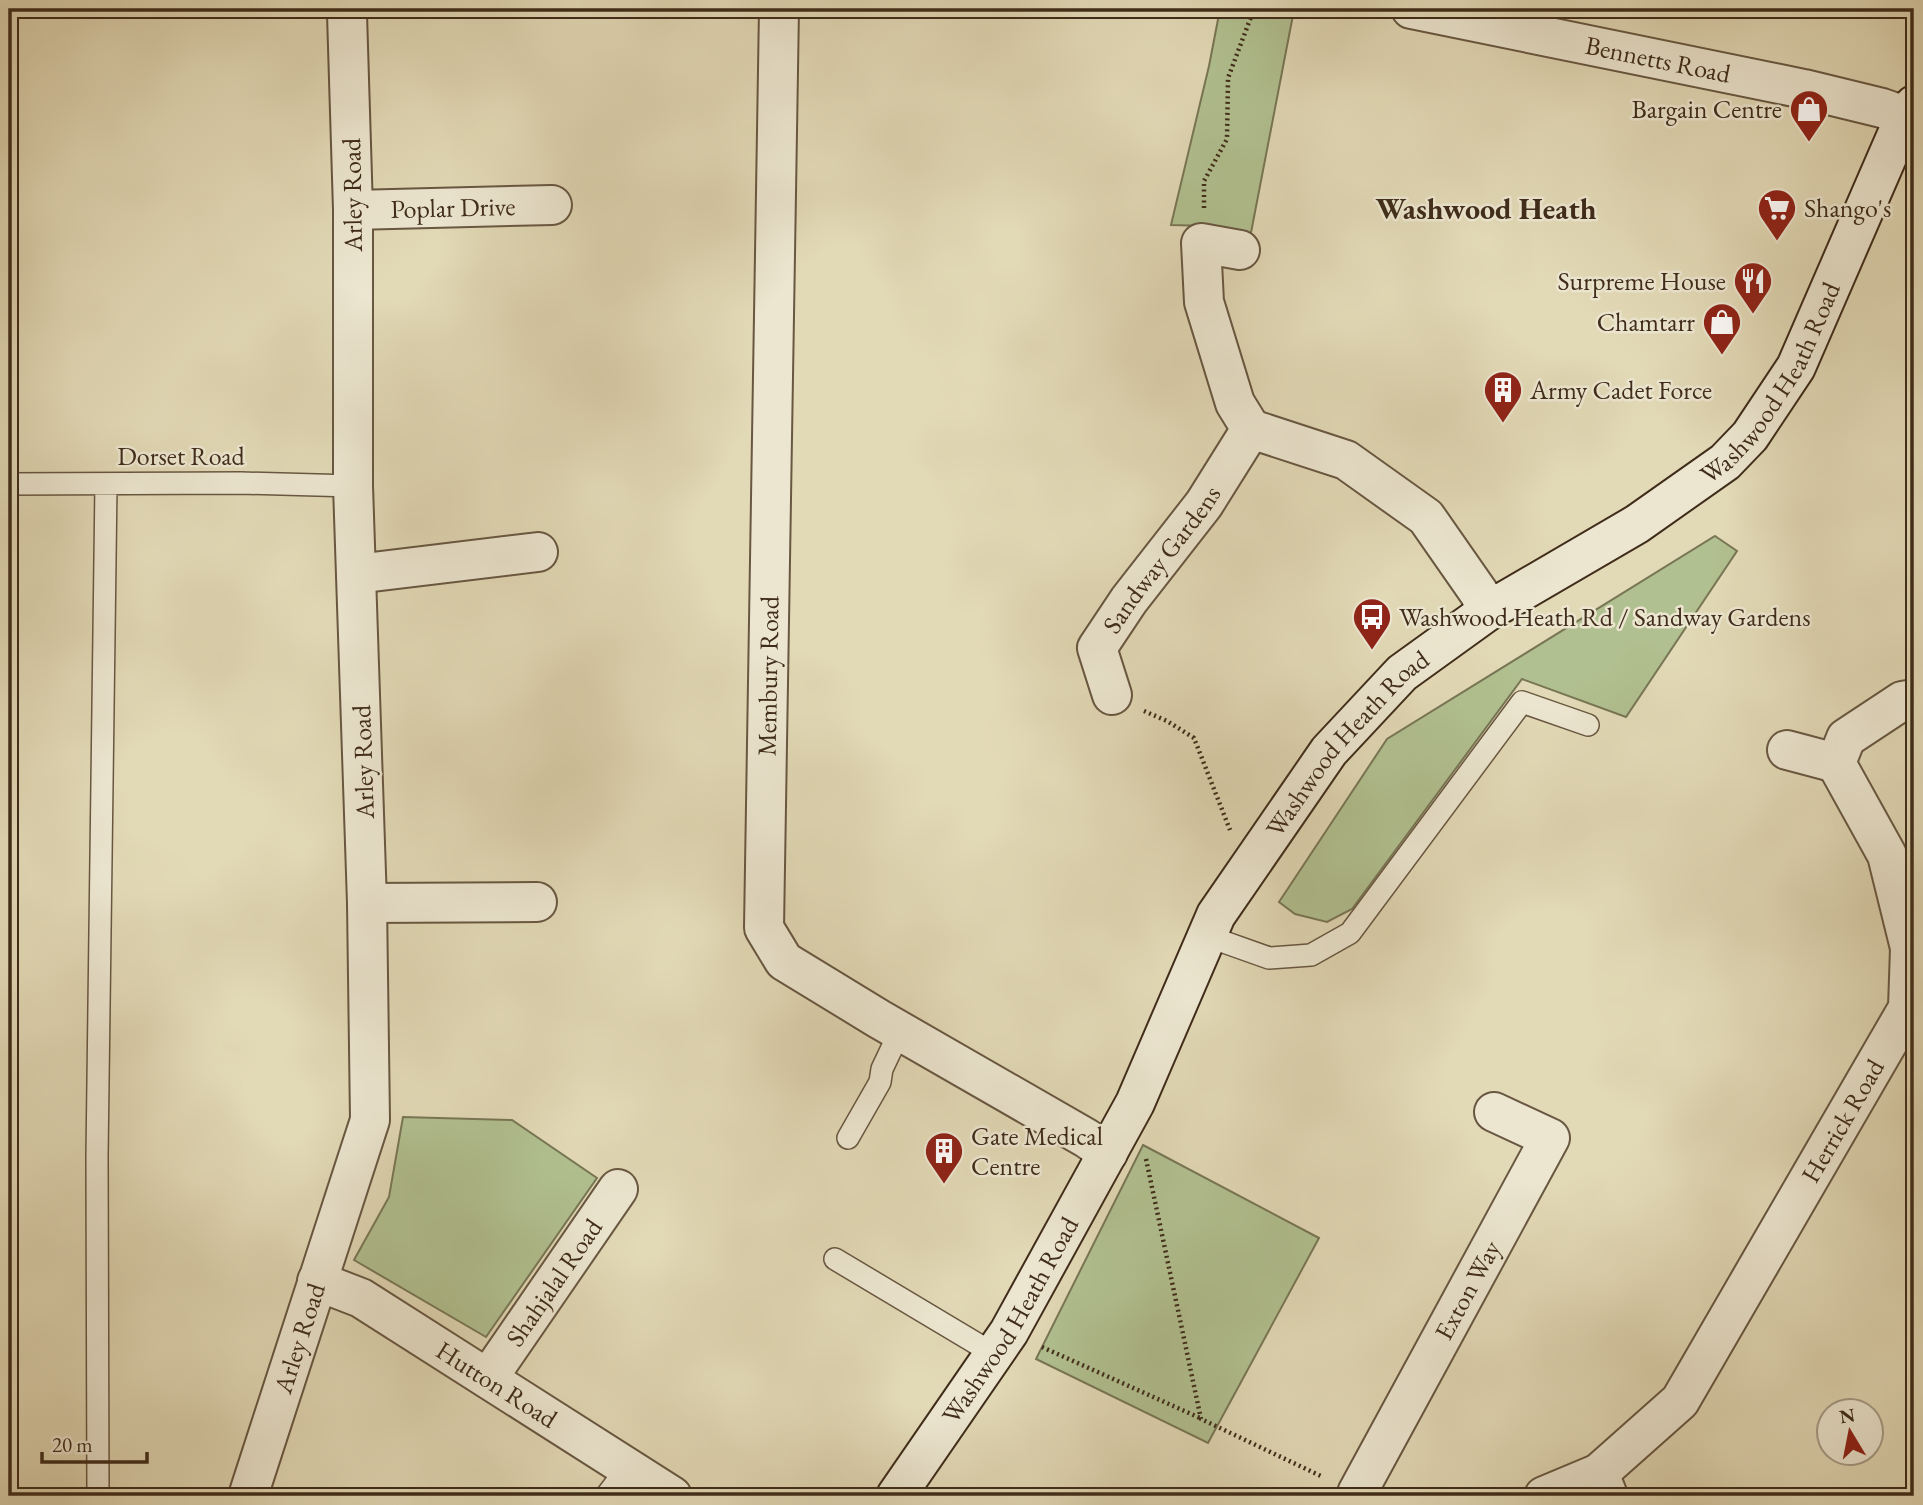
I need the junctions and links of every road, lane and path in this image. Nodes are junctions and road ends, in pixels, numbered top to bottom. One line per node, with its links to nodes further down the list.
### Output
1 (349, 9): 7 (street, Arley Road)
2 (779, 9): 27 (street, Membury Road)
3 (1254, 9): 8 (path)
4 (1411, 9): 5 (street, Bennetts Road)
5 (1910, 110): 16 (street, Washwood Heath Road)
6 (552, 205): 7 (street, Poplar Drive)
7 (353, 210): 13 (street, Arley Road)
8 (1201, 243): 9 (street); 10 (street)
9 (1240, 250)
10 (1251, 429): 16 (street); 17 (street, Sandway Gardens)
11 (9, 484): 12 (lane, Dorset Road)
12 (106, 484): 13 (lane, Dorset Road); 41 (lane)
13 (353, 486): 15 (street, Arley Road)
14 (538, 552): 15 (street)
15 (356, 575): 24 (street, Arley Road)
16 (1488, 611): 22 (street, Washwood Heath Road)
17 (1112, 695): 22 (path)
18 (1914, 699): 21 (street)
19 (1588, 724): 25 (lane)
20 (1787, 750): 21 (street)
21 (1836, 763): 26 (street, Herrick Road)
22 (1246, 871): 25 (street, Washwood Heath Road)
23 (537, 902): 24 (street)
24 (367, 904): 34 (street, Arley Road)
25 (1207, 936): 28 (street, Washwood Heath Road)
26 (1911, 1008): 39 (street, Herrick Road)
27 (900, 1031): 30 (lane); 31 (street, Membury Road)
28 (1135, 1103): 31 (street, Washwood Heath Road); 37 (path)
29 (1493, 1112): 40 (street, Exton Way)
30 (848, 1138)
31 (1108, 1153): 35 (street, Washwood Heath Road)
32 (618, 1189): 36 (street, Shahjalal Road)
33 (835, 1259): 35 (lane)
34 (317, 1282): 36 (street, Hutton Road); 42 (street, Arley Road)
35 (1001, 1343): 37 (path); 44 (street, Washwood Heath Road)
36 (488, 1378): 38 (street, Hutton Road)
37 (1201, 1419): 40 (path)
38 (617, 1482): 43 (street, Hutton Road)
39 (1604, 1485): 45 (street, Herrick Road)
40 (1357, 1495)
41 (97, 1496)
42 (248, 1496)
43 (672, 1496)
44 (896, 1496)
45 (1544, 1496)

